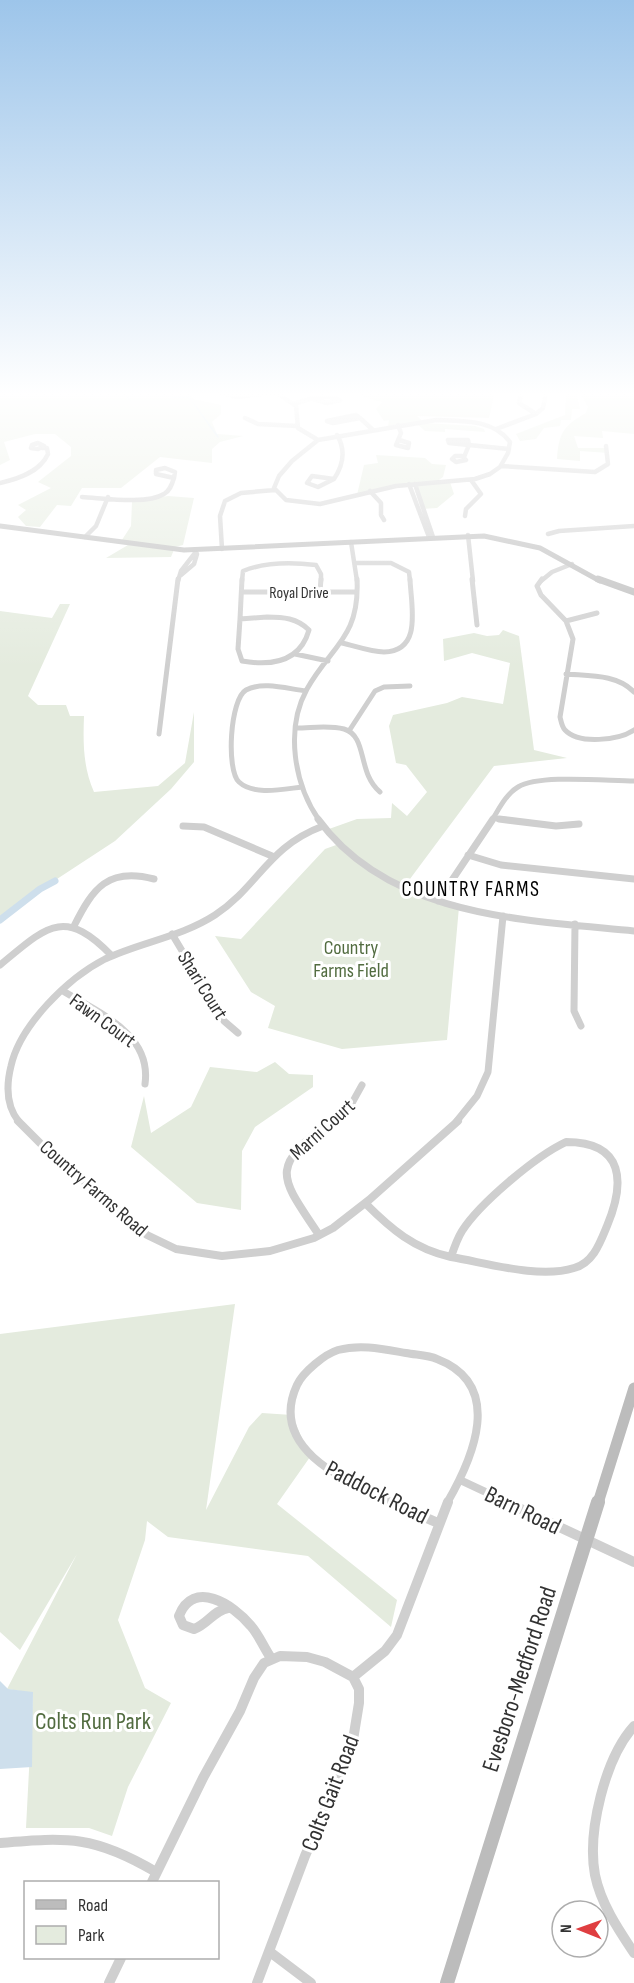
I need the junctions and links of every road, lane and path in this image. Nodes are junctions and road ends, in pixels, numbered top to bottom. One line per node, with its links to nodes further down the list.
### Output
1 (171, 484): 11 (street)
2 (274, 484): 8 (street)
3 (308, 484): 4 (street)
4 (325, 484)
5 (412, 484): 6 (street); 9 (street); 19 (street)
6 (419, 484)
7 (474, 484): 12 (street)
8 (275, 490): 9 (street); 21 (street)
9 (370, 491): 13 (street)
10 (97, 497): 11 (street)
11 (108, 497): 18 (street)
12 (465, 516)
13 (384, 520)
14 (0, 526): 18 (main road)
15 (634, 526): 16 (street)
16 (548, 534)
17 (468, 536): 19 (main road); 24 (main road); 32 (street)
18 (85, 537): 22 (main road)
19 (431, 537): 20 (main road)
20 (351, 542): 21 (main road); 23 (street)
21 (222, 549): 22 (main road)
22 (195, 552): 43 (street)
23 (356, 563): 27 (street); 33 (street)
24 (572, 564): 28 (main road); 31 (street)
25 (320, 591): 26 (street, Royal Drive); 26 (street); 27 (street, Royal Drive)
26 (242, 592): 30 (street)
27 (356, 592): 33 (street)
28 (634, 592)
29 (597, 614): 31 (street)
30 (240, 619): 34 (street); 34 (street)
31 (566, 621): 36 (street)
32 (477, 625)
33 (342, 643): 35 (street)
34 (296, 654): 35 (street)
35 (328, 661): 38 (street)
36 (566, 674): 39 (street); 42 (street)
37 (410, 686): 41 (street)
38 (306, 692): 40 (street); 45 (street)
39 (634, 692)
40 (296, 728): 41 (street); 45 (street)
41 (349, 730): 46 (street)
42 (634, 730)
43 (159, 734)
44 (634, 781): 47 (street)
45 (302, 787): 50 (street)
46 (380, 792)
47 (494, 818): 48 (street); 51 (street)
48 (579, 824)
49 (183, 826): 52 (street)
50 (323, 826): 52 (street, Country Farms Road); 55 (street)
51 (468, 855): 54 (street); 55 (street)
52 (272, 856): 60 (street, Country Farms Road)
53 (154, 879): 58 (street)
54 (634, 879)
55 (438, 901): 56 (street)
56 (503, 916): 57 (street); 69 (street, Country Farms Road)
57 (575, 924): 59 (street); 64 (street)
58 (74, 926): 61 (street); 62 (street)
59 (634, 931)
60 (172, 934): 61 (street, Country Farms Road); 65 (street, Shari Court)
61 (112, 956): 63 (street, Country Farms Road)
62 (0, 965)
63 (63, 991): 66 (street, Fawn Court); 68 (street, Country Farms Road)
64 (581, 1026)
65 (238, 1033)
66 (145, 1084)
67 (362, 1085): 70 (street, Marni Court)
68 (2, 1093): 70 (street, Country Farms Road)
69 (365, 1203): 70 (street, Country Farms Road); 71 (street)
70 (319, 1235)
71 (451, 1257): 71 (street)
72 (634, 1388): 75 (main road, Evesboro-Medford Road)
73 (460, 1480): 74 (street, Paddock Road); 74 (street, Paddock Road); 75 (street, Barn Road)
74 (438, 1523): 79 (street, Paddock Road)
75 (586, 1541): 76 (street, Barn Road); 89 (main road, Evesboro-Medford Road)
76 (634, 1562)
77 (228, 1608): 77 (street); 78 (street)
78 (271, 1658): 79 (street); 82 (street)
79 (353, 1677): 83 (street, Colts Gait Road)
80 (634, 1726): 84 (street)
81 (0, 1843): 82 (street)
82 (154, 1877)
83 (270, 1952): 87 (street, Colts Gait Road); 88 (street)
84 (634, 1953)
85 (121, 1959): 86 (street)
86 (109, 1983)
87 (257, 1983)
88 (311, 1983)
89 (447, 1983)

